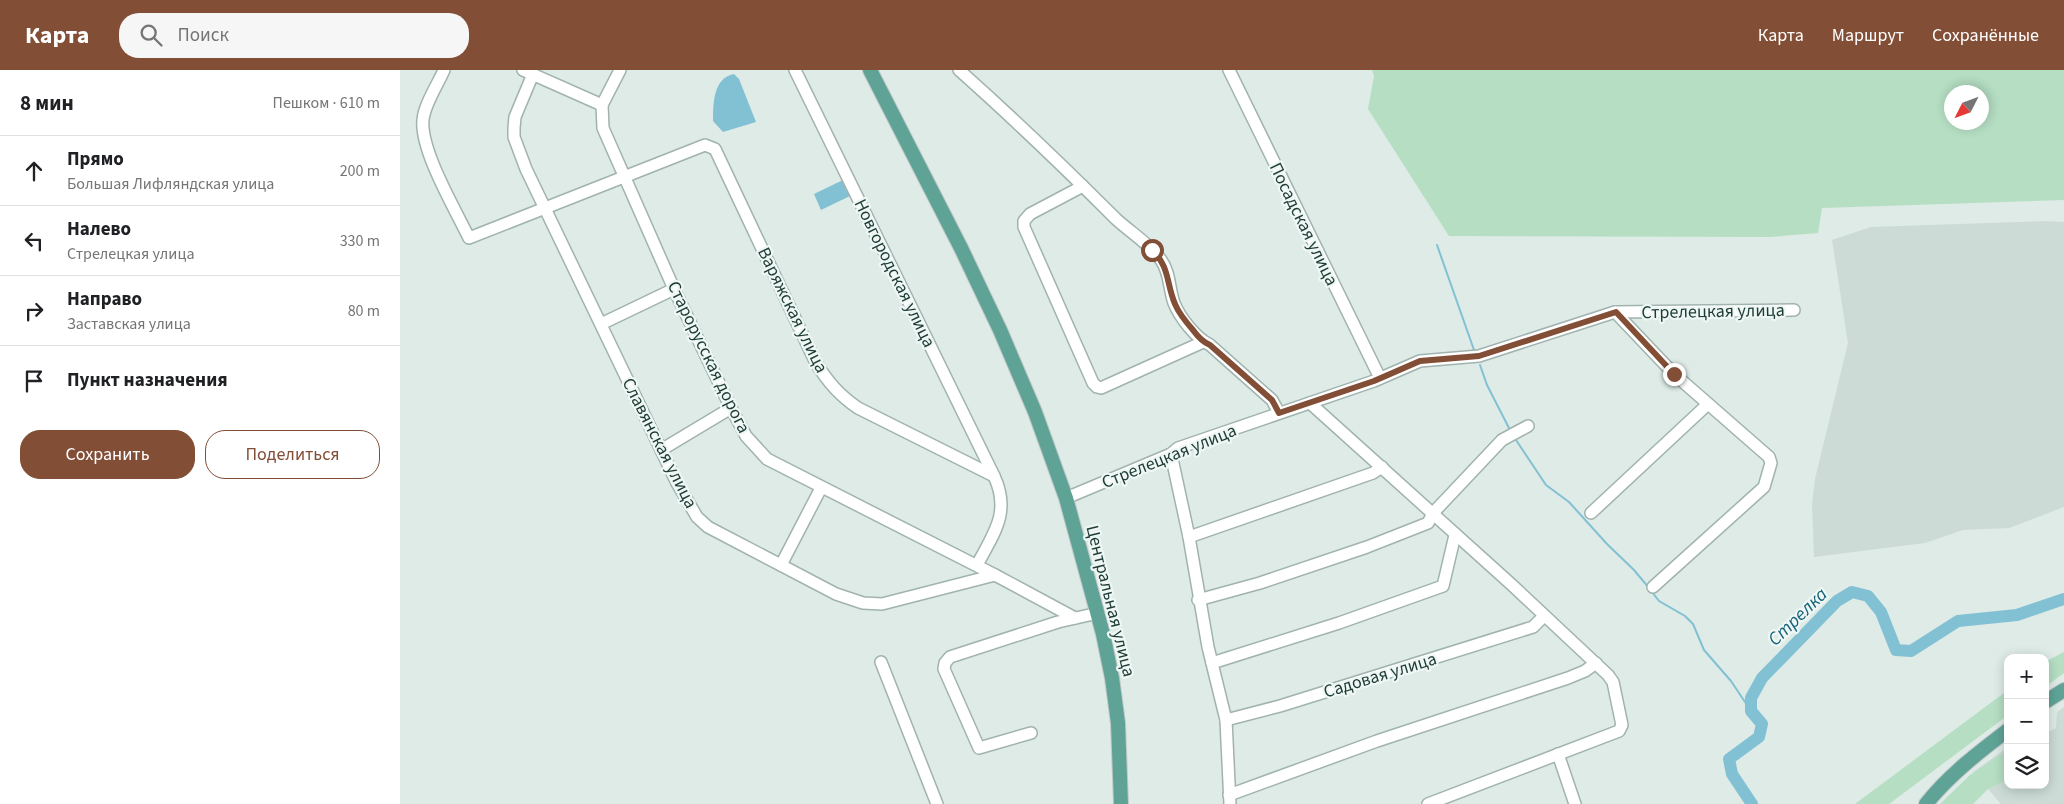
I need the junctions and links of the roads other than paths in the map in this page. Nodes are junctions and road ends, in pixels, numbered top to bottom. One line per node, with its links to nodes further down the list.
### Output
1 (444, 70): 11 (street, Варяжская улица)
2 (620, 70): 8 (street)
3 (795, 70): 26 (street, Новгородская улица)
4 (870, 70): 28 (main road, Центральная улица)
5 (959, 70): 10 (street)
6 (1229, 70): 17 (street, Посадская улица)
7 (528, 72): 8 (street, Славянская улица); 11 (street, Славянская улица)
8 (602, 105): 9 (street, Старорусская дорога)
9 (623, 178): 11 (street, Варяжская улица); 12 (street, Старорусская дорога); 26 (street, Варяжская улица)
10 (1083, 186): 16 (street); 16 (street)
11 (545, 208): 15 (street, Славянская улица)
12 (674, 289): 15 (street); 20 (street, Старорусская дорога)
13 (1794, 310): 14 (street, Стрелецкая улица)
14 (1616, 312): 17 (street, Стрелецкая улица); 19 (street)
15 (601, 324): 23 (street, Славянская улица)
16 (1203, 342): 21 (street)
17 (1380, 378): 18 (street, Стрелецкая улица)
18 (1310, 403): 21 (street, Стрелецкая улица); 25 (street)
19 (1708, 404): 30 (street); 36 (street)
20 (731, 408): 23 (street); 27 (street, Старорусская дорога)
21 (1279, 413): 24 (street, Стрелецкая улица)
22 (1528, 426): 29 (street)
23 (661, 450): 33 (street, Славянская улица)
24 (1171, 454): 28 (street, Стрелецкая улица); 32 (street)
25 (1382, 467): 29 (street); 32 (street)
26 (994, 476): 34 (street)
27 (821, 488): 33 (street); 34 (street, Старорусская дорога)
28 (1066, 498): 38 (main road, Центральная улица)
29 (1433, 513): 31 (street); 37 (street)
30 (1590, 513)
31 (1455, 535): 39 (street); 42 (street)
32 (1189, 537): 37 (street)
33 (780, 565): 35 (street, Славянская улица)
34 (977, 565): 35 (street, Старорусская дорога)
35 (995, 575): 40 (street, Старорусская дорога)
36 (1653, 587)
37 (1198, 600): 42 (street)
38 (1098, 613): 40 (street); 52 (main road, Центральная улица)
39 (1544, 616): 43 (street); 46 (street, Садовая улица)
40 (1075, 618): 47 (street)
41 (880, 662): 51 (street)
42 (1212, 662): 46 (street)
43 (1596, 663): 49 (street); 50 (street)
44 (2064, 690): 45 (main road)
45 (2049, 699)
46 (1226, 720): 50 (street)
47 (1031, 733)
48 (2004, 733): 55 (main road)
49 (1558, 754): 53 (street); 54 (street)
50 (1230, 799)
51 (937, 804)
52 (1120, 804)
53 (1432, 804)
54 (1574, 804)
55 (1926, 804)

